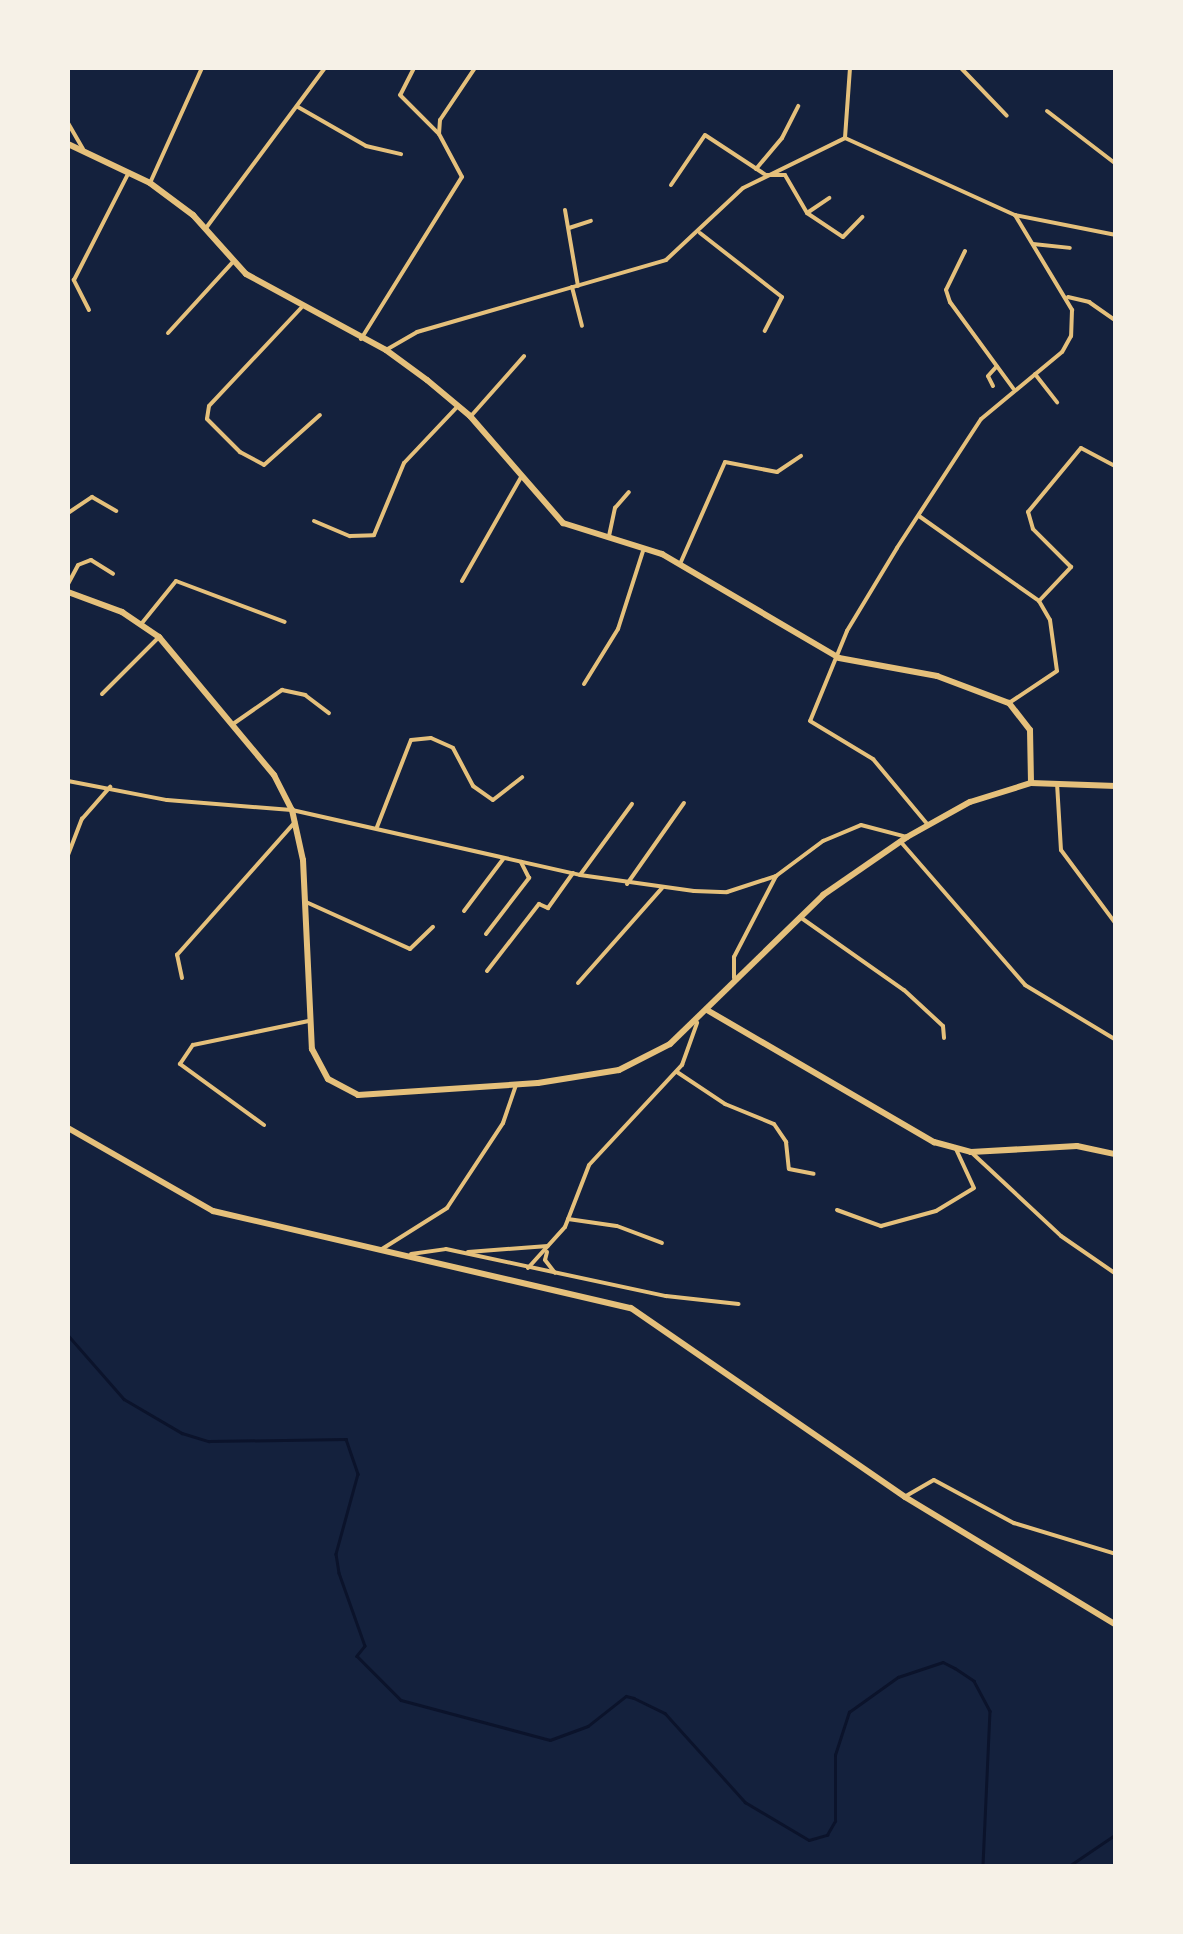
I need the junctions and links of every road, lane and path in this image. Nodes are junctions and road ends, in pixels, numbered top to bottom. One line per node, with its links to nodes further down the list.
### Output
1 (202, 68): 21 (street)
2 (324, 68): 7 (street)
3 (414, 68): 12 (street)
4 (474, 68): 12 (street)
5 (850, 68): 13 (street)
6 (962, 68): 10 (street)
7 (296, 106): 16 (street); 29 (street)
8 (798, 106): 18 (street)
9 (1047, 111): 17 (street)
10 (1007, 116)
11 (68, 123): 15 (street)
12 (439, 134): 48 (street)
13 (845, 138): 20 (street); 26 (street)
14 (68, 144): 15 (main road)
15 (83, 149): 19 (main road)
16 (401, 154)
17 (1116, 164)
18 (756, 169): 20 (street); 22 (street)
19 (129, 172): 21 (main road); 43 (street)
20 (766, 174): 25 (street); 31 (street)
21 (150, 183): 29 (main road)
22 (671, 185)
23 (829, 198): 25 (street)
24 (564, 210): 30 (street)
25 (808, 214): 27 (street)
26 (1015, 215): 32 (street); 33 (street)
27 (862, 217)
28 (591, 220): 30 (street)
29 (206, 228): 39 (main road)
30 (569, 228): 40 (street)
31 (700, 233): 40 (street); 46 (street)
32 (1116, 235)
33 (1033, 244): 34 (street); 38 (street)
34 (1070, 248)
35 (965, 252): 51 (street)
36 (1049, 253): 38 (street)
37 (1030, 257): 38 (street)
38 (1041, 257): 41 (street)
39 (232, 263): 42 (main road); 47 (street)
40 (575, 286): 45 (street); 49 (street)
41 (1068, 297): 44 (street); 52 (street)
42 (302, 308): 48 (main road); 57 (street)
43 (89, 310)
44 (1116, 321)
45 (582, 326)
46 (764, 331)
47 (168, 333)
48 (361, 338): 49 (main road)
49 (386, 350): 56 (main road)
50 (524, 356): 58 (street)
51 (997, 366): 53 (street); 54 (street)
52 (1035, 374): 54 (street); 55 (street)
53 (992, 386)
54 (1012, 388): 65 (street)
55 (1056, 402)
56 (458, 406): 58 (main road); 66 (street)
57 (320, 415)
58 (470, 416): 61 (main road)
59 (801, 456): 69 (street)
60 (1116, 467): 74 (street)
61 (522, 477): 67 (main road); 71 (street)
62 (630, 492): 67 (street)
63 (116, 511): 64 (street)
64 (68, 512)
65 (920, 516): 74 (street); 78 (street)
66 (314, 521)
67 (610, 536): 68 (main road)
68 (644, 546): 69 (main road); 79 (street)
69 (680, 564): 78 (main road)
70 (112, 574): 72 (street)
71 (462, 581)
72 (68, 584)
73 (68, 592): 75 (main road)
74 (1040, 601): 81 (street)
75 (142, 622): 76 (street); 77 (main road)
76 (285, 622)
77 (159, 637): 80 (street); 83 (main road)
78 (840, 658): 81 (main road); 94 (street)
79 (584, 684)
80 (102, 694)
81 (1009, 703): 86 (main road)
82 (329, 713): 83 (street)
83 (234, 724): 92 (main road)
84 (522, 777): 95 (street)
85 (68, 781): 89 (street)
86 (1030, 782): 87 (main road); 94 (main road)
87 (1057, 783): 88 (main road); 107 (street)
88 (1116, 786)
89 (110, 787): 92 (street); 97 (street)
90 (684, 803): 103 (street)
91 (632, 804): 101 (street)
92 (292, 810): 93 (main road); 95 (street)
93 (295, 822): 105 (main road); 114 (street)
94 (928, 825): 96 (main road)
95 (377, 828): 98 (street)
96 (904, 839): 102 (street); 109 (main road); 121 (street)
97 (68, 854)
98 (504, 858): 99 (street); 106 (street)
99 (521, 862): 100 (street); 112 (street)
100 (573, 873): 101 (street); 113 (street)
101 (580, 875): 103 (street)
102 (776, 876): 104 (street); 115 (street)
103 (627, 884): 104 (street)
104 (662, 888): 116 (street)
105 (302, 900): 111 (street); 118 (main road)
106 (464, 911)
107 (1108, 912): 108 (street); 110 (street)
108 (1116, 915)
109 (800, 917): 115 (main road); 120 (street)
110 (1116, 924)
111 (432, 927)
112 (486, 934)
113 (486, 972)
114 (182, 978)
115 (734, 978): 117 (main road)
116 (578, 983)
117 (707, 1010): 119 (main road); 126 (main road)
118 (309, 1020): 123 (main road); 124 (street)
119 (697, 1022): 122 (street); 123 (main road)
120 (944, 1038)
121 (1116, 1040)
122 (677, 1072): 129 (street); 131 (street)
123 (516, 1085): 134 (street)
124 (264, 1125)
125 (68, 1128): 134 (main road)
126 (956, 1149): 127 (main road); 130 (street)
127 (971, 1152): 128 (main road); 139 (street)
128 (1116, 1154)
129 (814, 1174)
130 (837, 1210)
131 (568, 1219): 132 (street); 133 (street)
132 (662, 1243)
133 (552, 1244): 135 (street); 137 (street); 138 (street)
134 (382, 1249): 136 (main road)
135 (462, 1252): 136 (street); 137 (street)
136 (410, 1254): 141 (main road)
137 (528, 1268): 138 (street)
138 (556, 1273): 140 (street)
139 (1116, 1274)
140 (739, 1304)
141 (905, 1498): 142 (street); 143 (main road)
142 (1116, 1554)
143 (1116, 1625)

